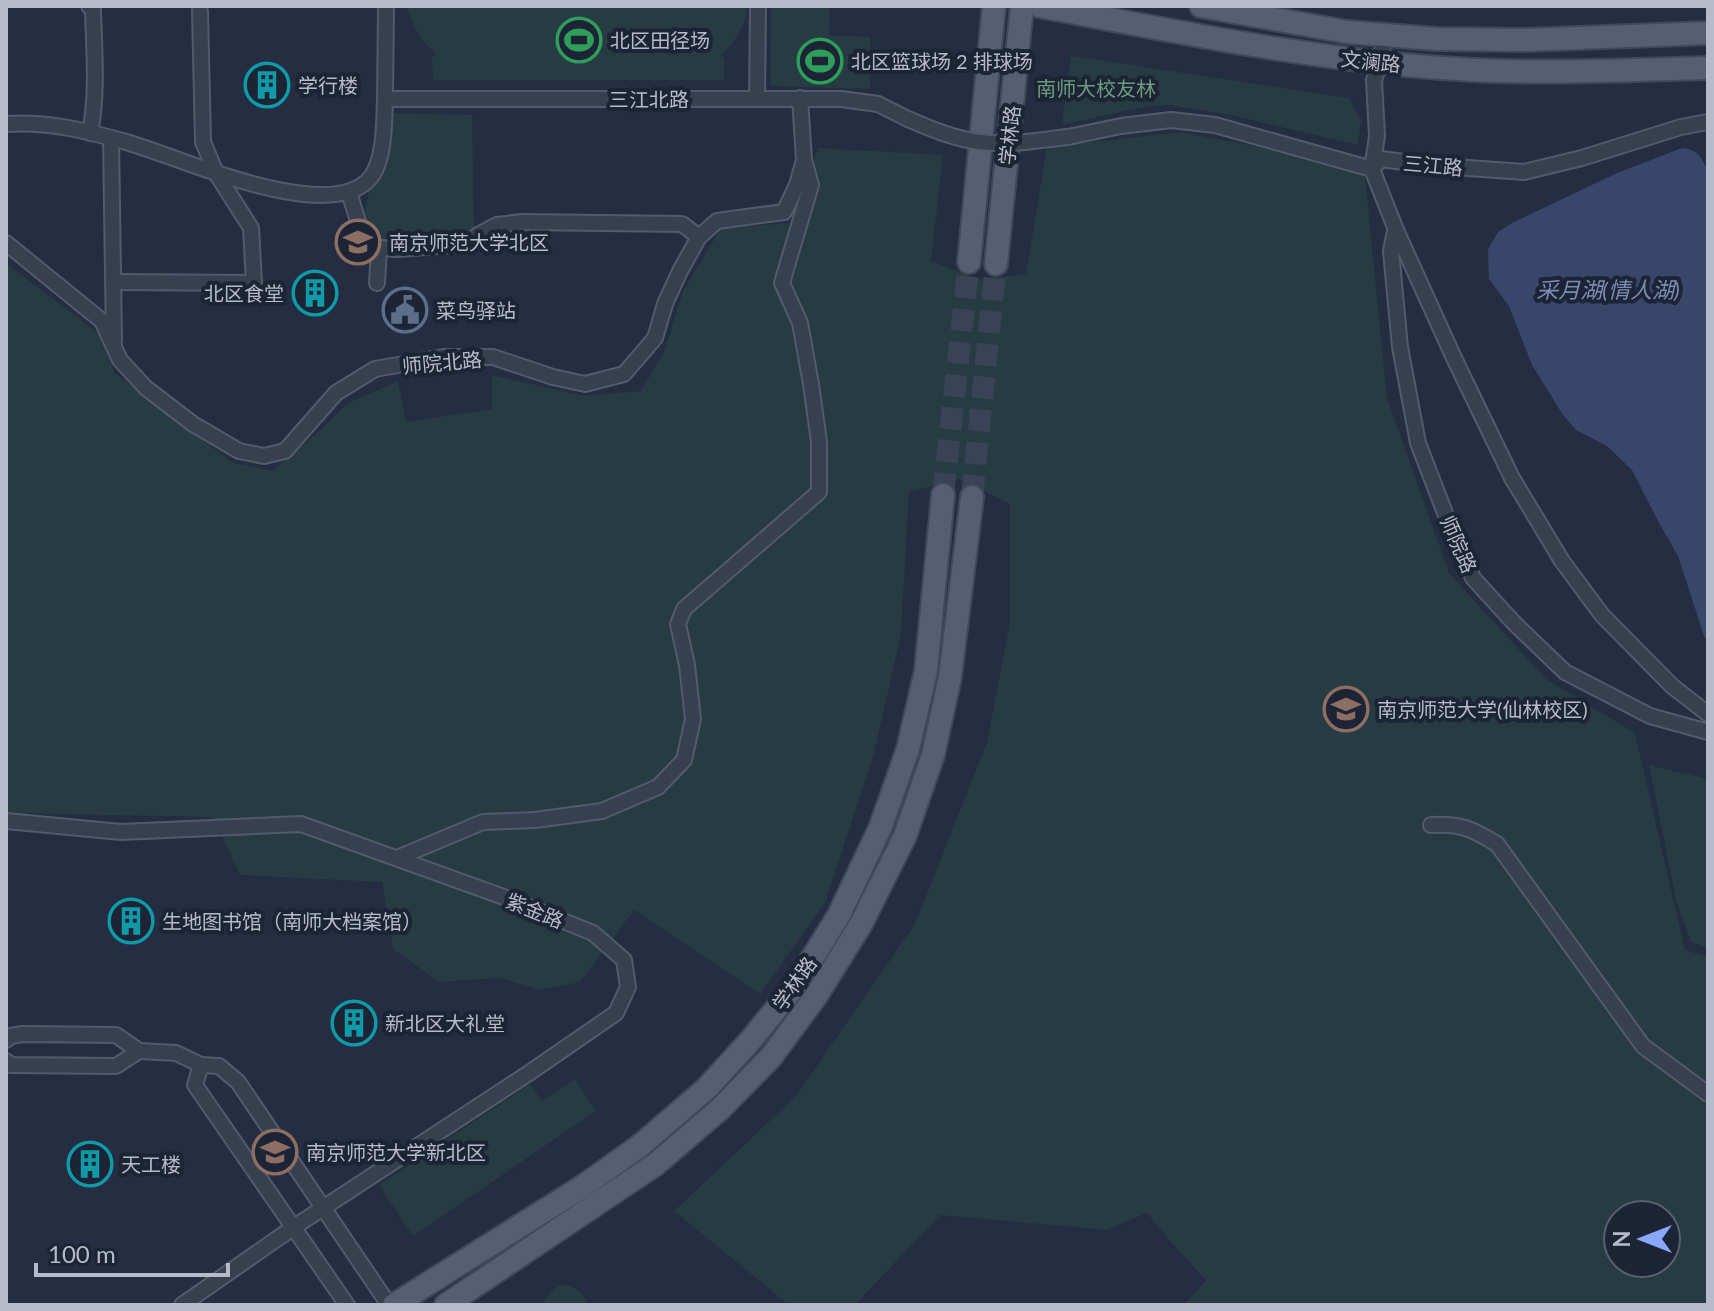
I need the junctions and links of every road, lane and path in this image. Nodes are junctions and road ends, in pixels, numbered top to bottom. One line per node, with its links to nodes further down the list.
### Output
1 (89, 6): 18 (street)
2 (386, 6): 14 (street)
3 (758, 6): 15 (street)
4 (994, 6): 20 (main road, 学林路)
5 (1022, 6): 21 (main road, 学林路)
6 (1039, 6): 11 (main road, 文澜路)
7 (1201, 6): 10 (main road, 文澜路)
8 (200, 11): 24 (street)
9 (1708, 33): 10 (main road, 文澜路)
10 (1385, 34): 11 (street, 师院路)
11 (1380, 63): 12 (main road, 文澜路); 23 (street, 师院路)
12 (1708, 68)
13 (800, 98): 15 (street, 三江北路); 20 (street, 三江北路, bridge); 22 (street)
14 (385, 99): 15 (street, 三江北路); 25 (street)
15 (757, 99)
16 (1708, 122): 23 (street, 三江路)
17 (6, 124): 18 (street)
18 (90, 133): 19 (street)
19 (111, 138): 24 (street); 32 (street)
20 (981, 142): 21 (street, 三江路, bridge); 30 (main road, 学林路)
21 (1009, 143): 23 (street, 三江路, bridge); 31 (main road, 学林路)
22 (804, 160): 27 (street); 41 (street)
23 (1372, 169): 26 (street, 师院路)
24 (216, 173): 25 (street); 32 (street)
25 (349, 192): 29 (street)
26 (1396, 230): 37 (street, 师院路); 38 (street, 师院路)
27 (699, 237): 29 (street); 34 (street, 师院北路)
28 (6, 243): 34 (street, 师院北路)
29 (379, 248): 33 (street)
30 (969, 262)
31 (996, 264)
32 (114, 282): 34 (street)
33 (377, 283)
34 (115, 349)
35 (943, 495): 51 (main road, 学林路)
36 (972, 497): 52 (main road, 学林路)
37 (1708, 714)
38 (1708, 732)
39 (6, 821): 41 (street, 紫金路)
40 (1431, 825): 46 (street)
41 (397, 858): 47 (street, 紫金路)
42 (6, 1040): 43 (street)
43 (139, 1051): 44 (street); 45 (street)
44 (6, 1061)
45 (201, 1065): 47 (street); 48 (street)
46 (1708, 1094)
47 (323, 1208): 48 (street, 紫金路); 51 (street)
48 (294, 1227): 49 (street, 紫金路); 50 (street)
49 (182, 1305)
50 (347, 1305)
51 (392, 1305)
52 (446, 1305)

